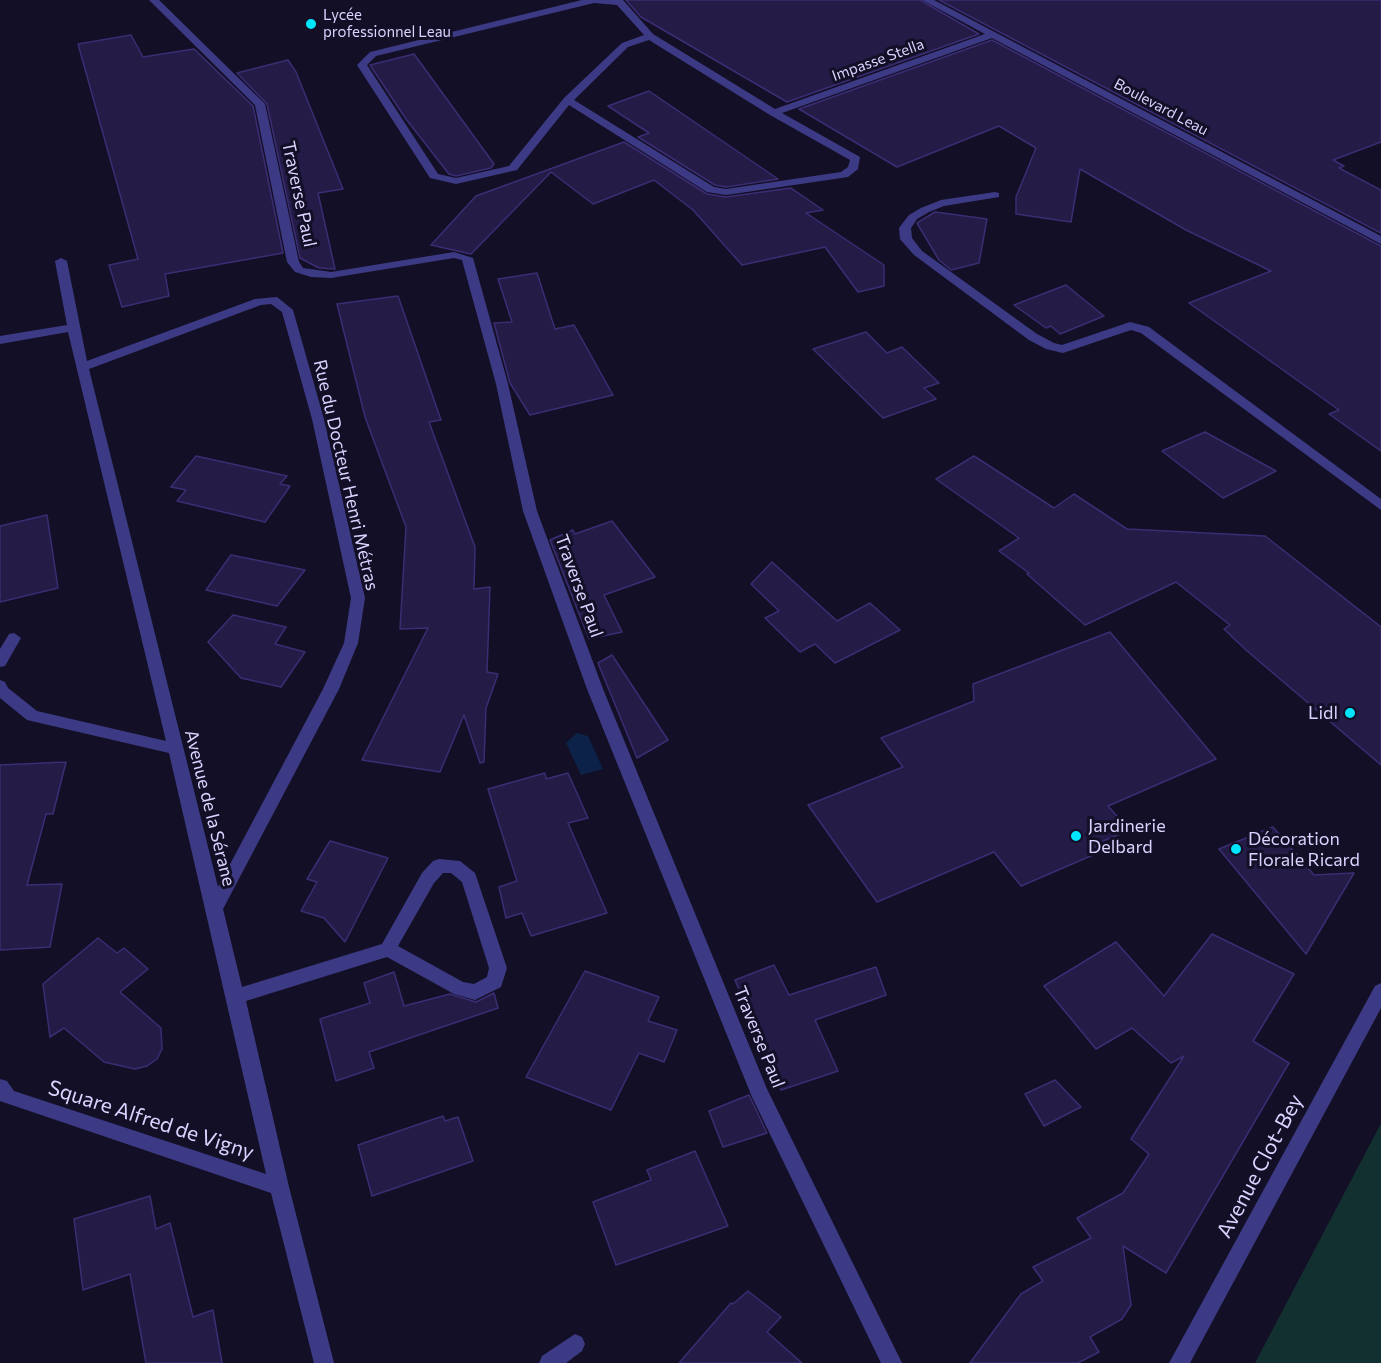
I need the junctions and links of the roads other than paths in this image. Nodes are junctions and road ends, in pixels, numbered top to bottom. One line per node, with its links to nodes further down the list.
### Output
1 (154, 0): 28 (street, Traverse Paul)
2 (594, 0): 5 (street); 6 (street)
3 (927, 0): 4 (street, Boulevard Leau)
4 (992, 35): 7 (street, Impasse Stella); 9 (street, Boulevard Leau)
5 (650, 36): 6 (street); 7 (street)
6 (568, 100): 7 (street)
7 (774, 113)
8 (994, 195): 14 (street)
9 (1381, 241)
10 (61, 261): 11 (street, Avenue de la Sérane)
11 (73, 328): 12 (street); 13 (street, Avenue de la Sérane)
12 (0, 340)
13 (82, 367): 18 (street, Avenue de la Sérane); 19 (street, Rue du Docteur Henri Métras)
14 (1381, 506)
15 (14, 638): 16 (street)
16 (0, 662)
17 (0, 686): 18 (street)
18 (176, 749): 19 (street, Avenue de la Sérane)
19 (214, 908): 22 (street, Avenue de la Sérane)
20 (388, 948): 20 (street); 22 (street)
21 (1381, 991): 29 (street, Avenue Clot-Bey)
22 (236, 997): 24 (street, Avenue de la Sérane)
23 (3, 1095): 24 (street, Square Alfred de Vigny)
24 (279, 1187): 26 (street, Avenue de la Sérane)
25 (575, 1344): 27 (street)
26 (324, 1363)
27 (549, 1363)
28 (892, 1363)
29 (1179, 1363)

